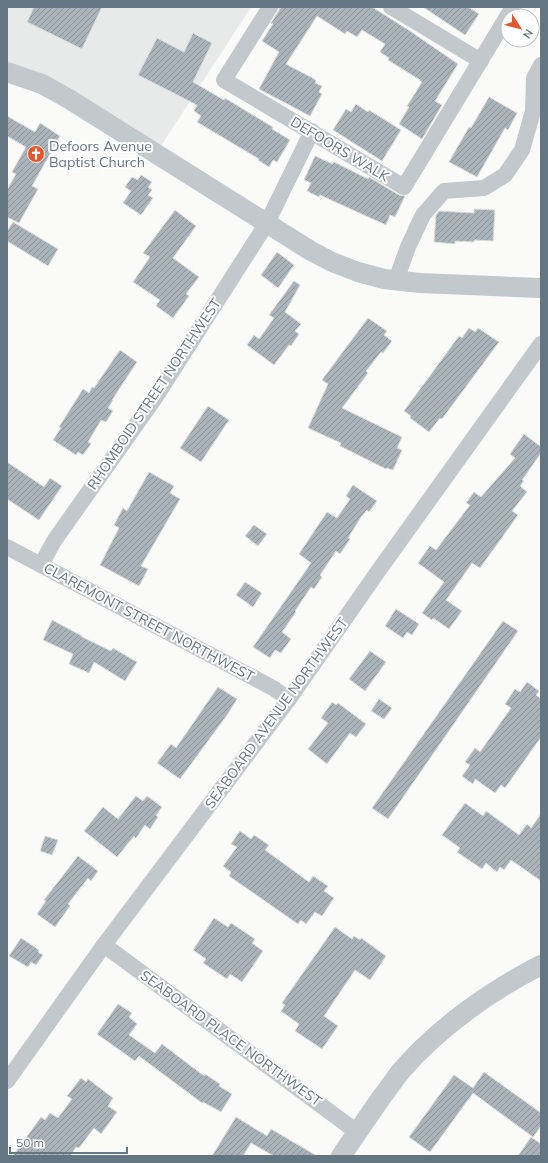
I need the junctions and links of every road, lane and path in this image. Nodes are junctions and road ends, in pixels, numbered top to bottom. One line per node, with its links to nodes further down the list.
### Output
1 (270, 7): 7 (street, DEFOORS WALK)
2 (391, 7): 4 (street)
3 (513, 7): 4 (street, DEFOORS WALK)
4 (481, 61): 7 (street, DEFOORS WALK)
5 (541, 65): 9 (street)
6 (7, 72): 8 (street)
7 (312, 132): 8 (street, RHOMBOID STREET NORTHWEST)
8 (267, 223): 9 (street); 13 (street, RHOMBOID STREET NORTHWEST)
9 (396, 280): 10 (street)
10 (541, 288)
11 (541, 344): 14 (street, SEABOARD AVENUE NORTHWEST)
12 (7, 547): 13 (street, CLAREMONT STREET NORTHWEST)
13 (41, 565): 14 (street, CLAREMONT STREET NORTHWEST)
14 (289, 699): 15 (street, SEABOARD AVENUE NORTHWEST)
15 (104, 945): 17 (street, SEABOARD AVENUE NORTHWEST); 18 (street, SEABOARD PLACE NORTHWEST)
16 (541, 965): 18 (street)
17 (7, 1081)
18 (358, 1132): 19 (street)
19 (341, 1156)

